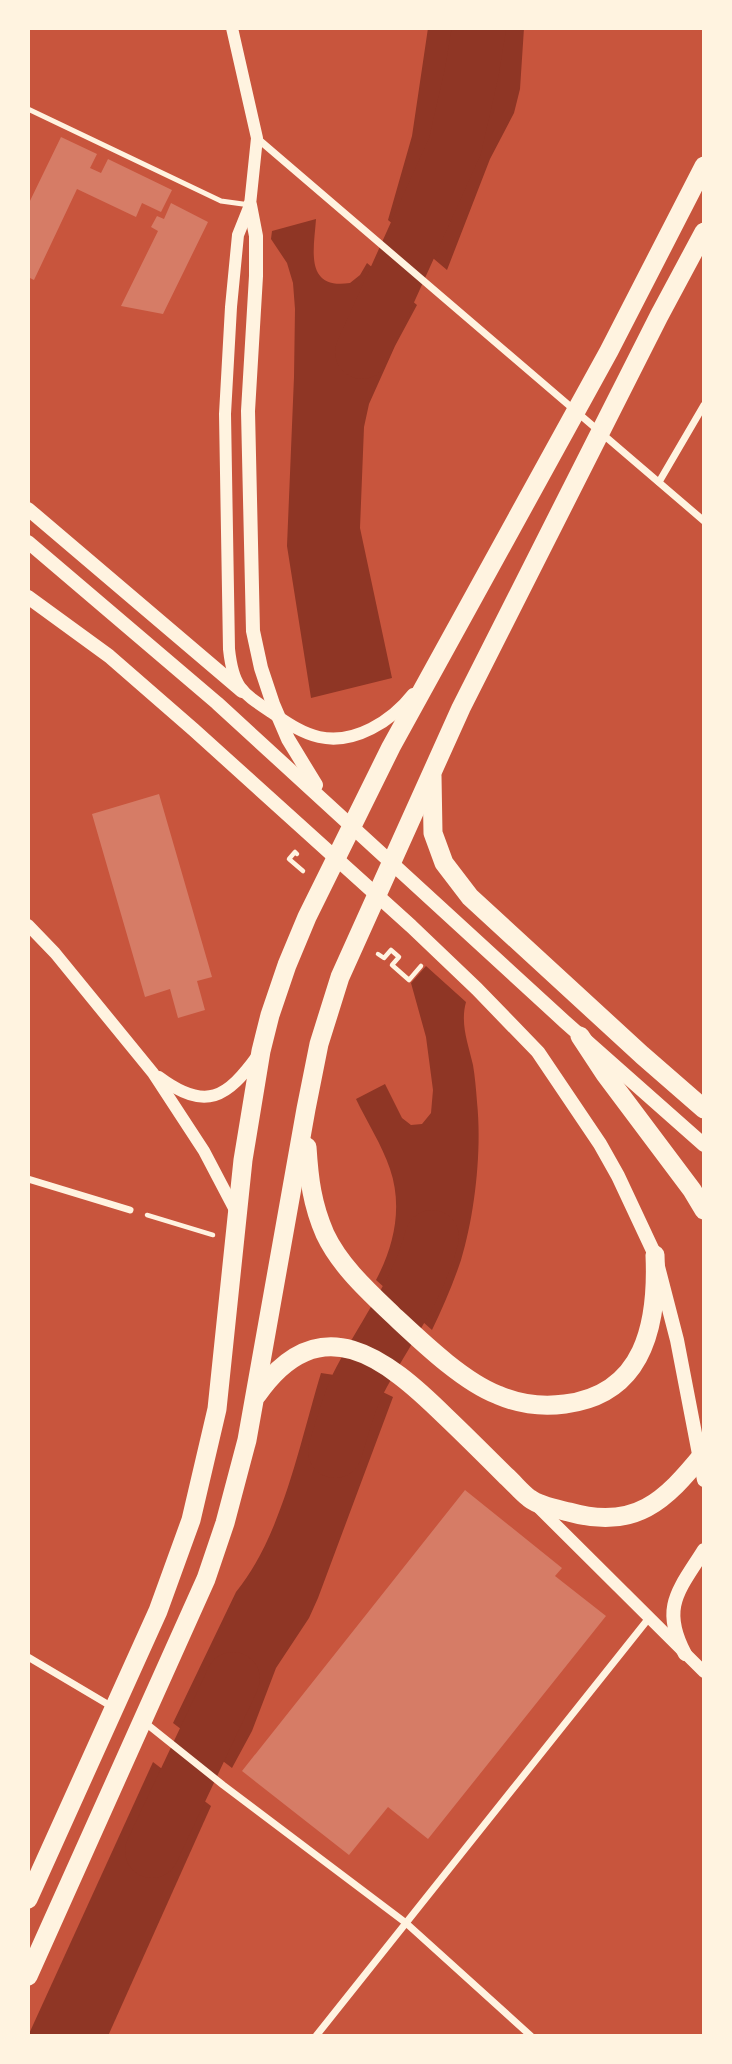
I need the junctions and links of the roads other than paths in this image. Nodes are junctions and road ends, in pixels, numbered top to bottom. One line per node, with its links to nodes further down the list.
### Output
1 (232, 28): 3 (street)
2 (28, 109): 5 (lane)
3 (257, 138): 5 (street); 8 (street)
4 (704, 166): 13 (highway)
5 (250, 205): 14 (street); 16 (main road)
6 (704, 232): 15 (highway)
7 (704, 405): 8 (street)
8 (659, 482): 10 (street)
9 (28, 509): 14 (main road)
10 (704, 521)
11 (28, 542): 16 (main road)
12 (28, 597): 28 (main road)
13 (440, 657): 14 (street); 19 (highway)
14 (242, 691)
15 (432, 769): 21 (highway); 22 (highway)
16 (328, 804): 18 (main road)
17 (28, 925): 20 (street)
18 (580, 1036): 23 (main road); 26 (highway)
19 (261, 1051): 20 (street); 27 (highway)
20 (153, 1073): 27 (street)
21 (704, 1109)
22 (306, 1110): 28 (highway); 29 (highway)
23 (704, 1145)
24 (28, 1179): 25 (street)
25 (130, 1210)
26 (704, 1210)
27 (237, 1216): 38 (highway)
28 (655, 1255): 31 (main road)
29 (254, 1399): 32 (highway); 39 (highway)
30 (704, 1453): 32 (highway)
31 (704, 1480)
32 (531, 1500): 34 (street)
33 (704, 1550): 35 (main road)
34 (649, 1618): 35 (street); 41 (street)
35 (685, 1654): 37 (street)
36 (28, 1657): 38 (street)
37 (704, 1672)
38 (114, 1709): 40 (highway)
39 (142, 1720): 41 (street); 42 (highway)
40 (28, 1899)
41 (406, 1923): 43 (street); 44 (street)
42 (28, 1976)
43 (316, 2036)
44 (531, 2036)

